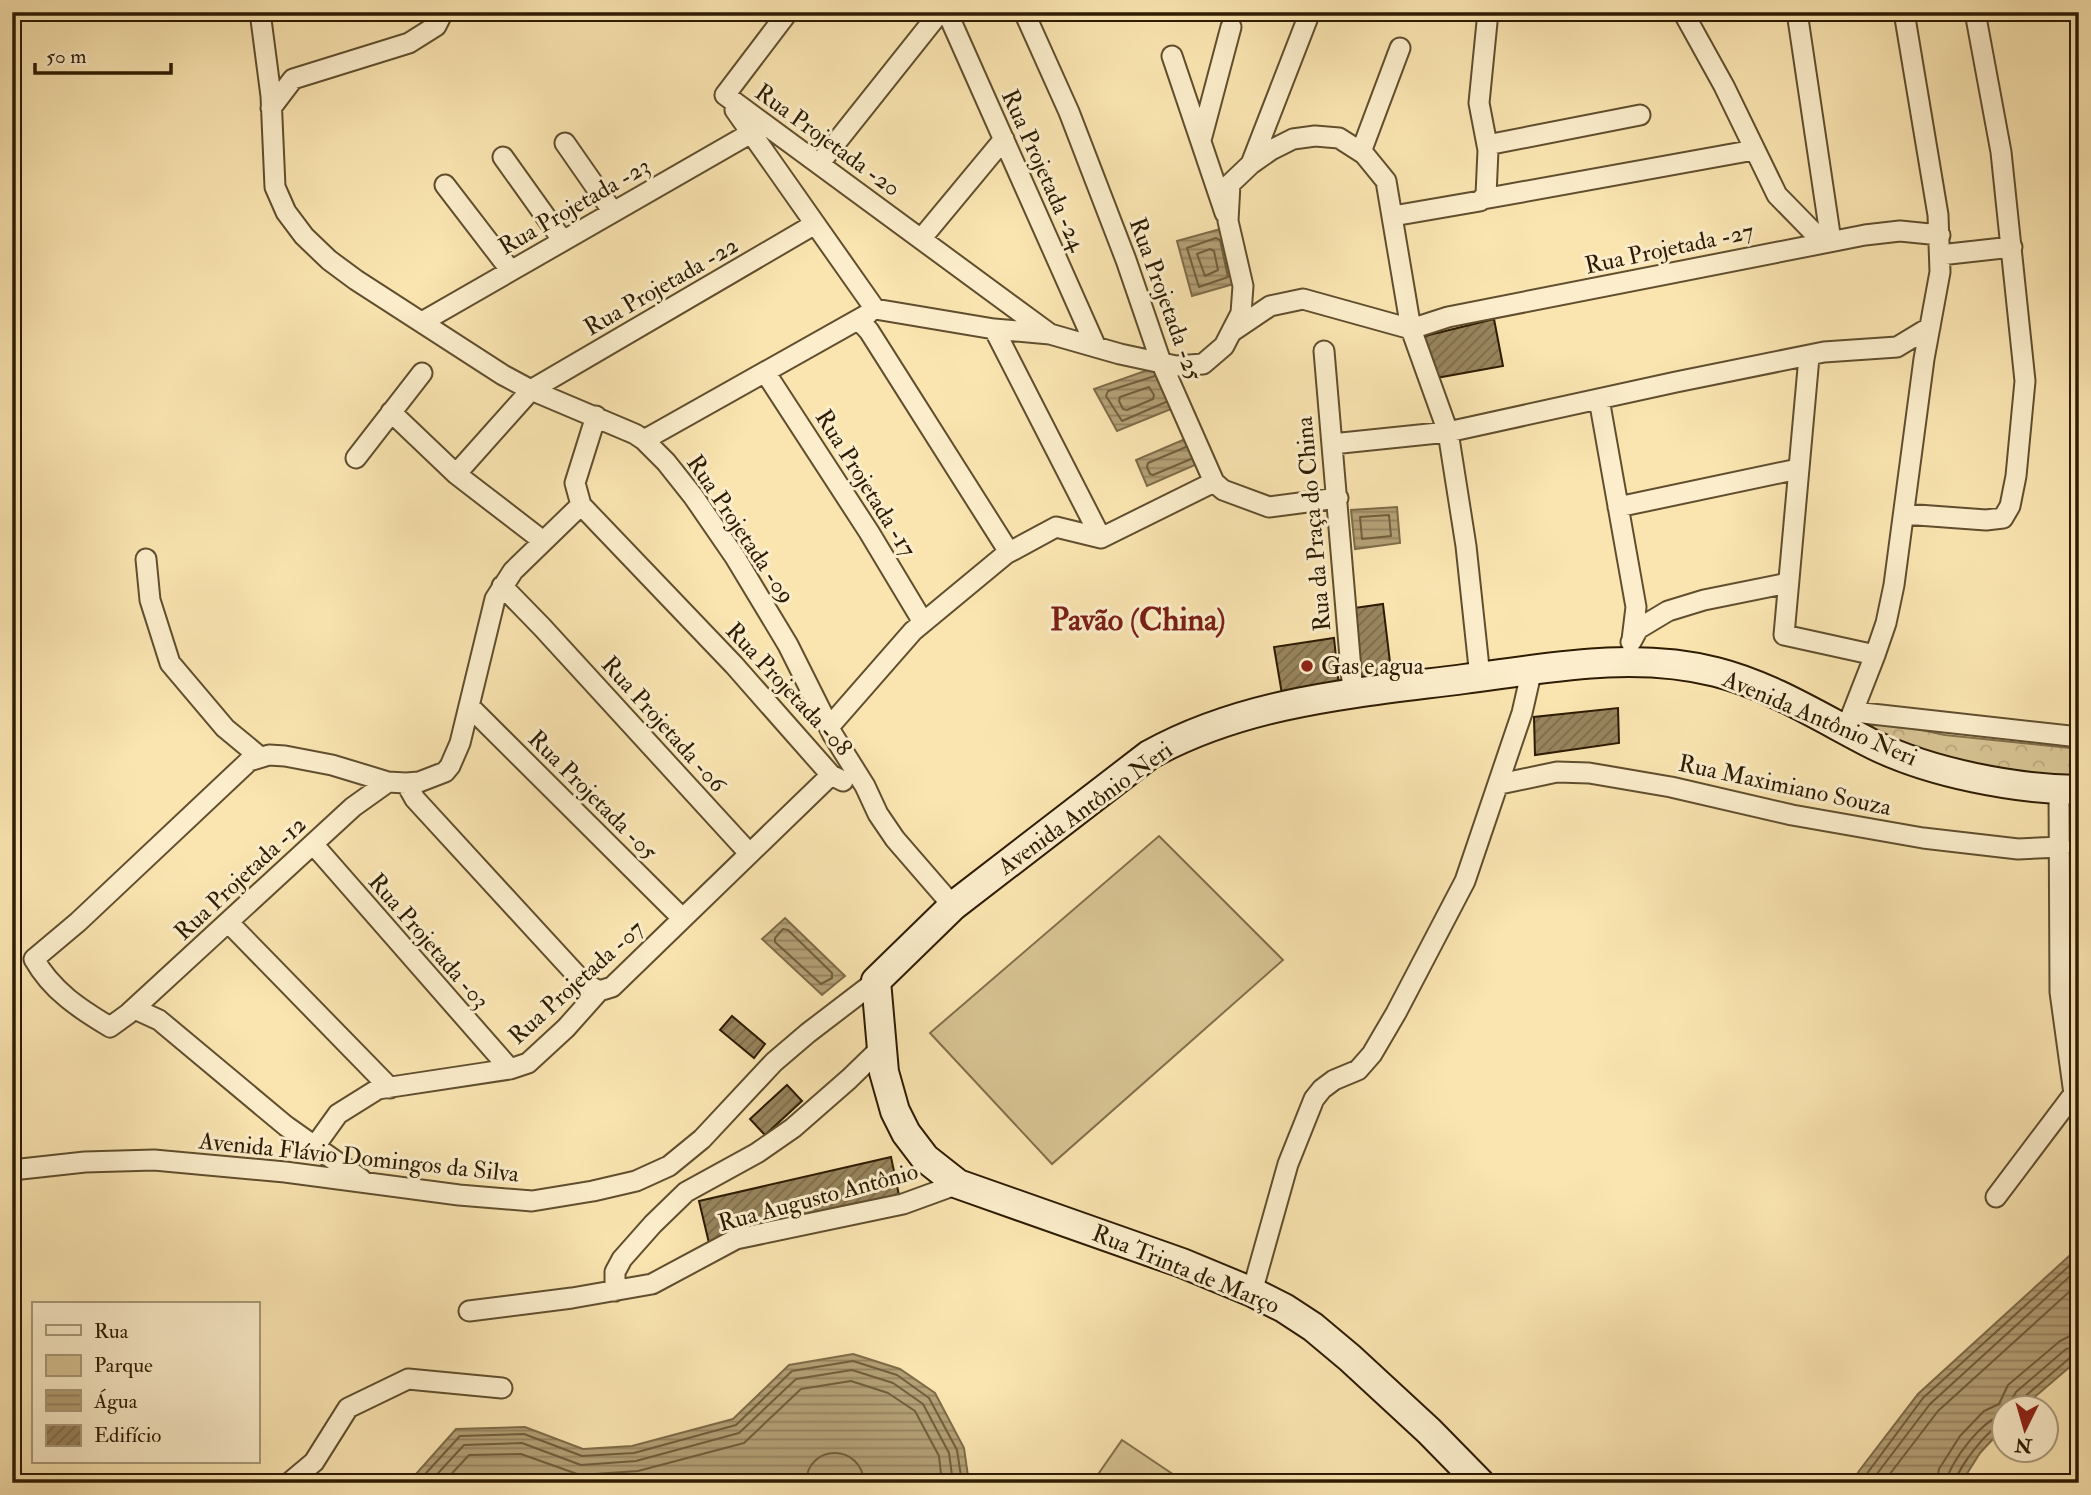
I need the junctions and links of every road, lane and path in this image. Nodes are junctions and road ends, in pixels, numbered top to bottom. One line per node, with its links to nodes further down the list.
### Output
1 (260, 12): 17 (street)
2 (443, 12): 17 (street)
3 (788, 12): 16 (street)
4 (940, 12): 27 (street)
5 (947, 12): 20 (street, Rua Projetada -24)
6 (1024, 12): 54 (street, Rua Projetada -25)
7 (1310, 12): 28 (street)
8 (1488, 12): 23 (street)
9 (1683, 12): 24 (street)
10 (1797, 12): 38 (street)
11 (1904, 12): 35 (street)
12 (1975, 12): 39 (street)
13 (1231, 27): 21 (street)
14 (1400, 48): 25 (street)
15 (1172, 56): 21 (street)
16 (724, 95): 19 (street, Rua Projetada -20); 27 (street, Rua Projetada -20)
17 (271, 108): 43 (street, Rua Projetada -09)
18 (1640, 115): 23 (street)
19 (751, 133): 31 (street, Rua Projetada -23); 34 (street, Rua Projetada -20)
20 (1003, 139): 36 (street); 49 (street, Rua Projetada -24)
21 (1201, 140): 33 (street)
22 (565, 143): 31 (street)
23 (1487, 145): 30 (street)
24 (1754, 149): 30 (street); 38 (street)
25 (1362, 153): 28 (street); 32 (street)
26 (503, 157): 37 (street)
27 (819, 164): 36 (street, Rua Projetada -20)
28 (1251, 164): 33 (street)
29 (445, 185): 41 (street)
30 (1484, 198): 32 (street)
31 (614, 212): 37 (street, Rua Projetada -23)
32 (1392, 216): 46 (street)
33 (1228, 221): 47 (street)
34 (816, 224): 42 (street, Rua Projetada -20); 57 (street, Rua Projetada -22)
35 (1940, 235): 38 (street, Rua Projetada -27); 40 (street)
36 (921, 239): 48 (street, Rua Projetada -20)
37 (563, 241): 41 (street, Rua Projetada -23)
38 (1827, 242): 46 (street, Rua Projetada -27)
39 (2012, 247): 40 (street); 71 (street)
40 (1940, 255): 44 (street)
41 (511, 271): 43 (street, Rua Projetada -23)
42 (867, 315): 45 (street); 55 (street); 74 (street, Rua Projetada -20)
43 (422, 322): 57 (street, Rua Projetada -09)
44 (1930, 327): 50 (street); 53 (street)
45 (993, 329): 48 (street); 72 (street)
46 (1411, 329): 47 (street); 61 (street)
47 (1233, 331): 54 (street, Rua Projetada -20)
48 (1050, 334): 49 (street, Rua Projetada -20)
49 (1096, 347): 54 (street, Rua Projetada -20)
50 (1897, 347): 52 (street); 53 (street)
51 (1324, 351): 63 (street, Rua da Praça do China)
52 (1809, 357): 58 (street); 65 (street)
53 (1924, 359): 71 (street)
54 (1161, 362): 67 (street, Rua Projetada -25)
55 (765, 372): 62 (street); 78 (street, Rua Projetada -17)
56 (422, 373): 59 (street)
57 (531, 390): 60 (street, Rua Projetada -09); 66 (street, Rua Projetada -22)
58 (1599, 399): 61 (street); 70 (street)
59 (391, 412): 64 (street); 66 (street)
60 (596, 415): 62 (street, Rua Projetada -09); 69 (street)
61 (1448, 432): 63 (street); 82 (street)
62 (644, 440): 86 (street, Rua Projetada -09)
63 (1332, 444): 68 (street, Rua da Praça do China)
64 (356, 457)
65 (1798, 469): 70 (street); 76 (street)
66 (456, 474): 73 (street)
67 (1214, 482): 68 (street); 72 (street)
68 (1338, 498): 83 (street, Rua da Praça do China)
69 (581, 505): 73 (street); 89 (street, Rua Projetada -08)
70 (1618, 507): 79 (street)
71 (1904, 514): 80 (street)
72 (1101, 538): 74 (street)
73 (543, 541): 77 (street)
74 (1009, 552): 78 (street)
75 (146, 559): 88 (street)
76 (1788, 583): 79 (street); 80 (street)
77 (502, 586): 84 (street, Rua Projetada -12); 96 (street, Rua Projetada -06)
78 (923, 622): 86 (street)
79 (1630, 651): 81 (street, Avenida Antônio Neri); 85 (street, Avenida Antônio Neri)
80 (1875, 654): 85 (street)
81 (1532, 669): 82 (street, Avenida Antônio Neri); 91 (street)
82 (1480, 677): 83 (street, Avenida Antônio Neri)
83 (1353, 693): 97 (street, Avenida Antônio Neri)
84 (470, 707): 90 (street, Rua Projetada -12); 98 (street, Rua Projetada -05)
85 (1850, 720): 87 (street); 93 (street, Avenida Antônio Neri)
86 (829, 727): 92 (street, Rua Projetada -09)
87 (2079, 737)
88 (255, 759): 90 (street); 102 (street)
89 (831, 775): 92 (street, Rua Projetada -08); 96 (street, Rua Projetada -07)
90 (397, 783): 94 (street, Rua Projetada -12); 101 (street)
91 (1500, 784): 95 (street, Rua Maximiano Souza); 113 (street)
92 (865, 786): 97 (street, Rua Projetada -08)
93 (2069, 790): 95 (street)
94 (313, 844): 99 (street, Rua Projetada -12); 104 (street, Rua Projetada -03)
95 (2061, 847): 106 (street)
96 (749, 853): 98 (street, Rua Projetada -07)
97 (953, 906): 100 (street, Avenida Antônio Neri)
98 (682, 918): 101 (street, Rua Projetada -07)
99 (229, 923): 102 (street, Rua Projetada -12); 105 (street)
100 (876, 981): 103 (street); 109 (street, Avenida Flávio Domingos da Silva)
101 (599, 991): 104 (street, Rua Projetada -07)
102 (132, 1011): 107 (street)
103 (882, 1046): 110 (street); 112 (street)
104 (510, 1069): 105 (street, Rua Projetada -07)
105 (390, 1088): 107 (street, Rua Projetada -07)
106 (2076, 1090): 111 (street)
107 (315, 1146): 109 (street)
108 (12, 1170): 109 (street, Avenida Flávio Domingos da Silva)
109 (365, 1182)
110 (958, 1184): 112 (street, Rua Augusto Antônio); 113 (street, Rua Trinta de Março)
111 (1996, 1197)
112 (615, 1291): 114 (street, Rua Augusto Antônio)
113 (1252, 1292): 117 (street, Rua Trinta de Março)
114 (469, 1311)
115 (502, 1388): 116 (street)
116 (289, 1483)
117 (1480, 1483)

